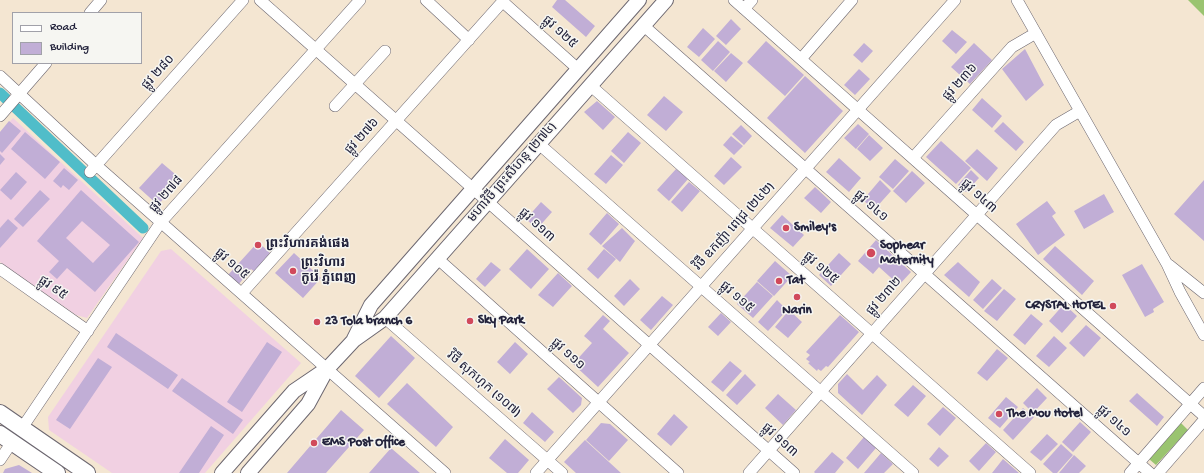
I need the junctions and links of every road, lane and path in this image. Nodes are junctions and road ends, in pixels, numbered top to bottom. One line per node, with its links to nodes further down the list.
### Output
1 (101, 0): 15 (street)
2 (243, 0): 34 (street, ផ្លូវ ២៨០)
3 (260, 0): 19 (street, ផ្លូវ ១១៣)
4 (360, 0): 19 (street, ផ្លូវ ២៧៨)
5 (426, 0): 18 (street)
6 (639, 0): 23 (main road, មហាវិថី ព្រះសីហនុ (២៧៤))
7 (666, 0): 16 (main road, មហាវិថី ព្រះសីហនុ (២៧៤))
8 (734, 0): 14 (street, ផ្លូវ ១៤៣)
9 (752, 0): 14 (street)
10 (852, 0): 21 (street)
11 (955, 0): 29 (street, វិថី ឧកញ៉ា ពេជ្រ (២៤២))
12 (1017, 0): 17 (street)
13 (504, 1): 18 (street, ផ្លូវ ២៧៦); 23 (street, ផ្លូវ ១២៥)
14 (744, 9): 21 (street, ផ្លូវ ១៤៣)
15 (91, 12)
16 (644, 26): 26 (main road, មហាវិថី ព្រះសីហនុ (២៧៤)); 35 (street, ផ្លូវ ១៤១)
17 (1036, 33): 30 (street); 33 (street, ផ្លូវ ២៣៦)
18 (469, 40): 31 (street, ផ្លូវ ២៧៦)
19 (316, 49): 25 (street, ផ្លូវ ១១៣); 39 (street, ផ្លូវ ២៧៨)
20 (385, 51): 25 (street)
21 (801, 59): 29 (street, ផ្លូវ ១៤៣)
22 (45, 64): 27 (street)
23 (578, 69): 36 (main road, មហាវិថី ព្រះសីហនុ (២៧៤))
24 (0, 76): 27 (street, ផ្លូវ ១០៥)
25 (355, 84): 28 (street); 31 (street, ផ្លូវ ១១៣)
26 (591, 86): 32 (main road, មហាវិថី ព្រះសីហនុ (២៧៤)); 40 (street, ផ្លូវ ១២៥)
27 (10, 105): 34 (street, ផ្លូវ ១០៥)
28 (335, 106)
29 (858, 110): 33 (street, ផ្លូវ ១៤៣); 35 (street, វិថី ឧកញ៉ា ពេជ្រ (២៤២))
30 (1080, 111): 38 (street, ផ្លូវ ២៣២); 42 (street)
31 (397, 121): 36 (street, ផ្លូវ ១១៣); 47 (street, ផ្លូវ ២៧៦)
32 (539, 144): 37 (main road, មហាវិថី ព្រះសីហនុ (២៧៤)); 45 (street, ផ្លូវ ១១៥)
33 (913, 158): 38 (street, ផ្លូវ ១៤៣)
34 (93, 168): 39 (street, ផ្លូវ ១០៥)
35 (806, 169): 40 (street, វិថី ឧកញ៉ា ពេជ្រ (២៤២)); 44 (street, ផ្លូវ ១៤១)
36 (473, 188): 37 (street, ផ្លូវ ១១៣); 52 (main road, មហាវិថី ព្រះសីហនុ (២៧៤))
37 (488, 202): 41 (main road, មហាវិថី ព្រះសីហនុ (២៧៤)); 53 (street, ផ្លូវ ១១៣)
38 (976, 214): 44 (street, ផ្លូវ ២៣២); 58 (street, ផ្លូវ ១៤៣)
39 (161, 222): 47 (street, ផ្លូវ ១០៥); 49 (street, ផ្លូវ ២៧៨)
40 (753, 229): 45 (street, វិថី ឧកញ៉ា ពេជ្រ (២៤២)); 50 (street, ផ្លូវ ១២៥)
41 (438, 258): 48 (main road, មហាវិថី ព្រះសីហនុ (២៧៤)); 57 (street, ផ្លូវ ១១១)
42 (1167, 264): 46 (street); 51 (street)
43 (0, 269): 49 (street, ផ្លូវ ៩៥)
44 (924, 273): 50 (street, ផ្លូវ ២៣២); 67 (street, ផ្លូវ ១៤១)
45 (702, 286): 53 (street, វិថី ឧកញ៉ា ពេជ្រ (២៤២)); 56 (street, ផ្លូវ ១១៥)
46 (1203, 291)
47 (242, 293): 54 (street, ផ្លូវ ១០៥)
48 (385, 318): 52 (main road, មហាវិថី ព្រះសីហនុ (២៧៤)); 66 (street, វិថី សុកហុក (១០៧))
49 (88, 331): 62 (street, ផ្លូវ ២៧៨)
50 (872, 333): 56 (street, ផ្លូវ ២៣២); 79 (street, ផ្លូវ ១២៥)
51 (1204, 335)
52 (354, 340): 54 (main road, មហាវិថី ព្រះសីហនុ (២៧៤))
53 (650, 345): 57 (street, វិថី ឧកញ៉ា ពេជ្រ (២៤២)); 64 (street, ផ្លូវ ១១៣)
54 (327, 369): 68 (street, ផ្លូវ ១០៥); 71 (main road, មហាវិថី ព្រះសីហនុ (២៧៤)); 72 (main road, មហាវិថី ព្រះសីហនុ (២៧៤))
55 (1204, 388): 58 (street)
56 (820, 391): 64 (street, ផ្លូវ ២៣២); 78 (street, ផ្លូវ ១១៥)
57 (599, 402): 66 (street, វិថី ឧកញ៉ា ពេជ្រ (២៤២)); 75 (street, ផ្លូវ ១១១)
58 (1190, 404): 60 (street, ផ្លូវ ១៤៣); 67 (street)
59 (0, 413): 62 (highway)
60 (1204, 416)
61 (1204, 420): 82 (street)
62 (22, 428): 70 (highway)
63 (6, 438): 65 (street); 69 (highway)
64 (769, 450): 76 (street, ផ្លូវ ២៣២); 77 (street, ផ្លូវ ១១៣)
65 (0, 460)
66 (547, 460): 73 (street, វិថី ឧកញ៉ា ពេជ្រ (២៤២)); 74 (street, វិថី សុកហុក (១០៧))
67 (1138, 463): 80 (street); 81 (street, ផ្លូវ ១៤១)
68 (440, 471)
69 (57, 473)
70 (87, 473)
71 (222, 473)
72 (248, 473)
73 (536, 473)
74 (562, 473)
75 (678, 473)
76 (749, 473)
77 (794, 473)
78 (913, 473)
79 (1030, 473)
80 (1130, 473)
81 (1150, 473)
82 (1158, 473)

